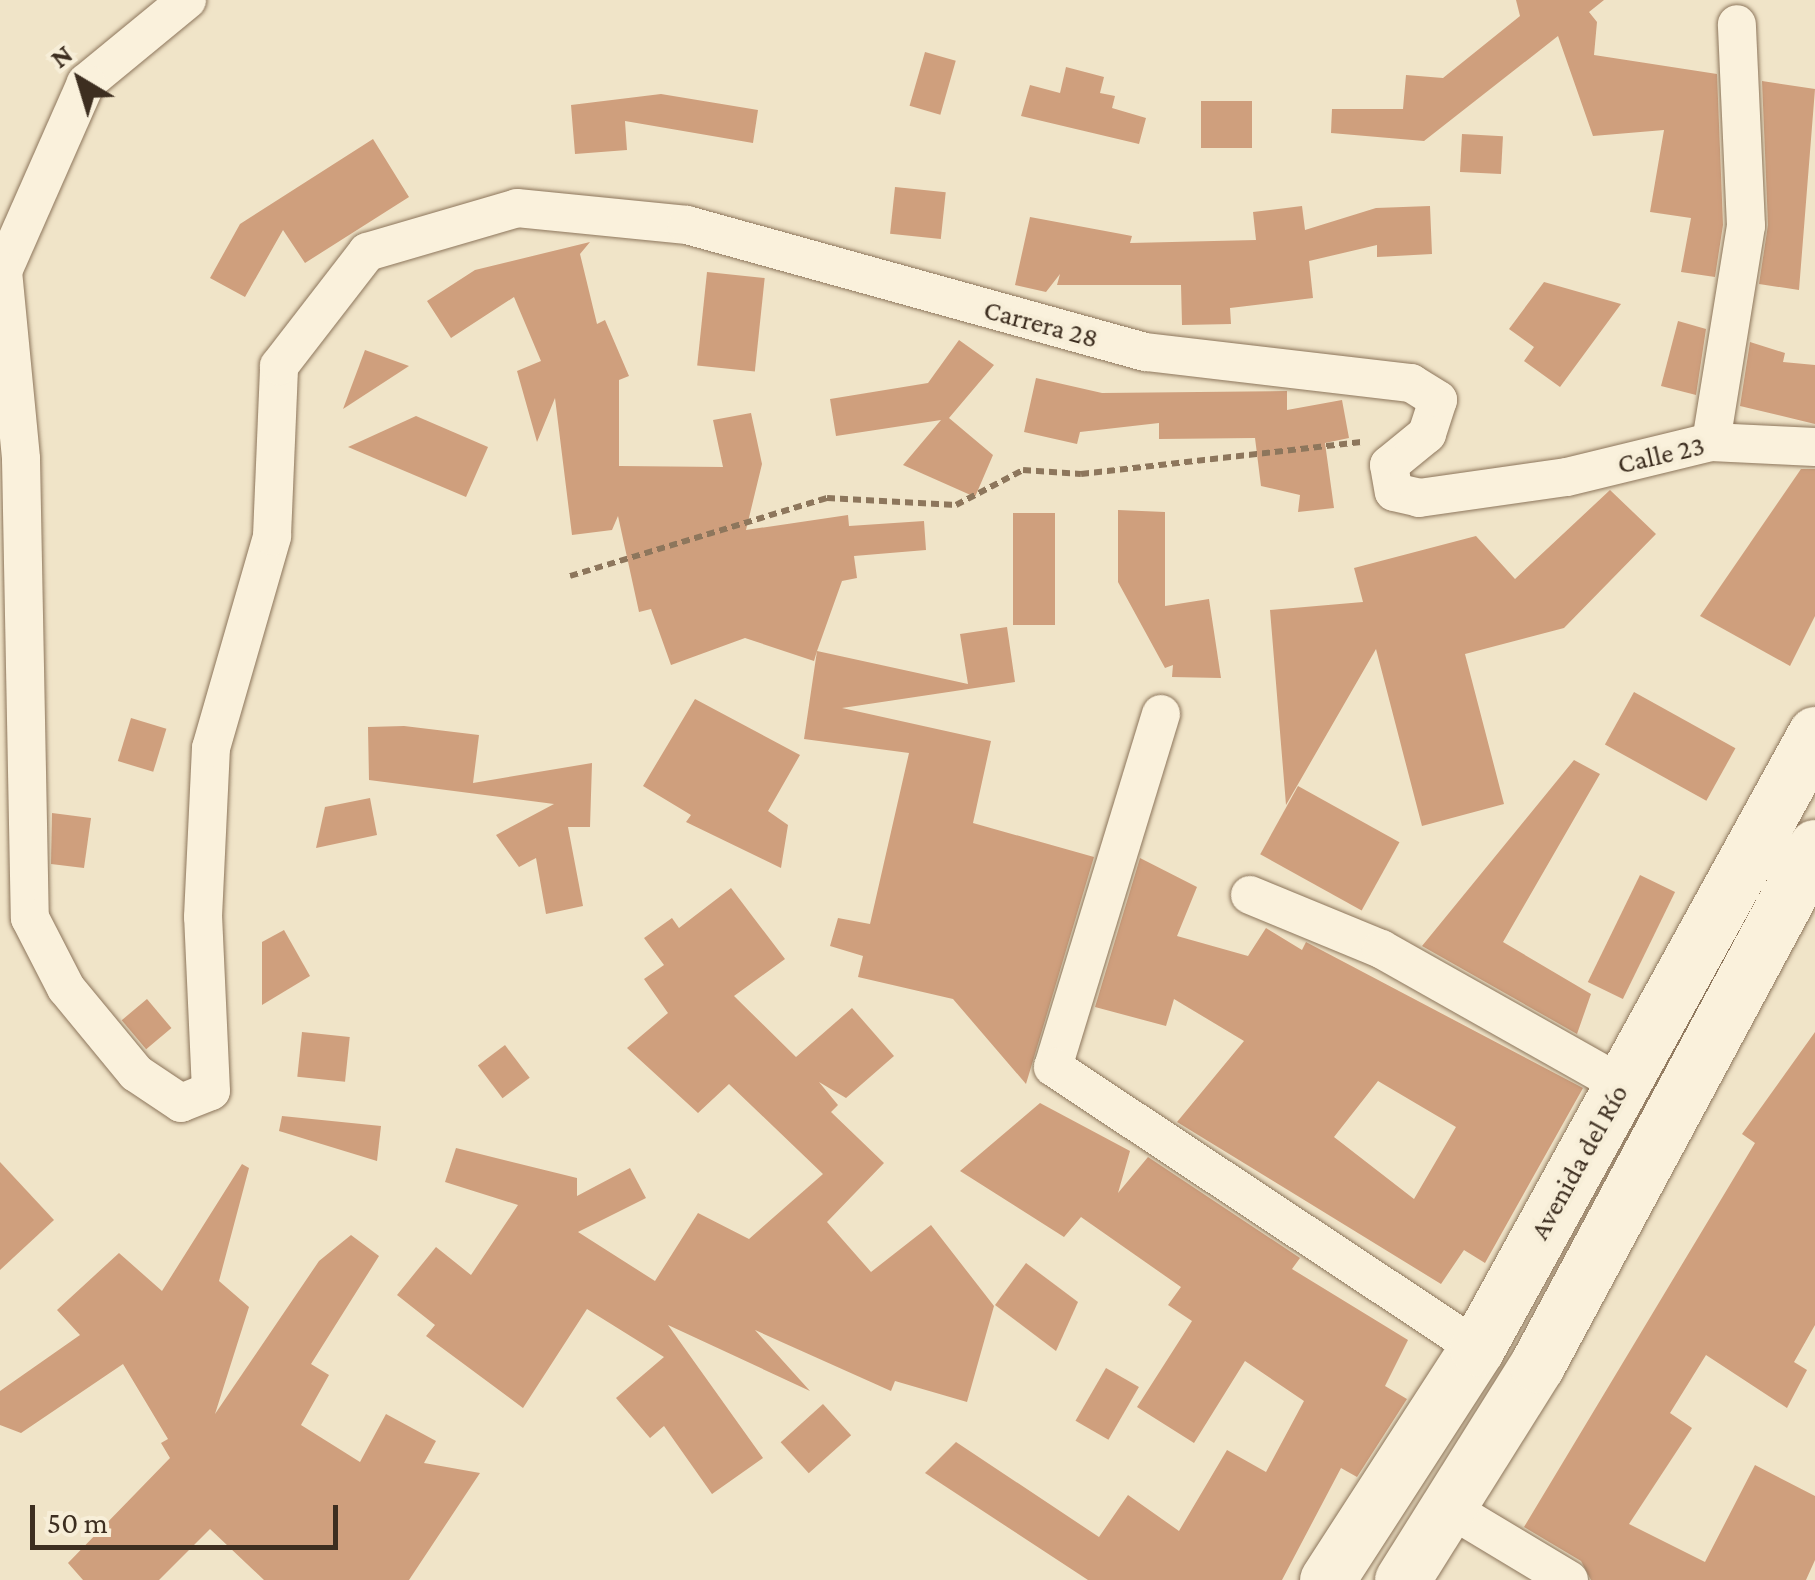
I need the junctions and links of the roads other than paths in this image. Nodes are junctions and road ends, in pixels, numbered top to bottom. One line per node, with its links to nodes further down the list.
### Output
1 (187, 0): 5 (street, Carrera 28)
2 (1737, 24): 3 (street)
3 (1711, 442): 4 (street, Calle 23); 5 (street, Calle 23)
4 (1815, 447)
5 (1567, 477)
6 (1161, 714): 14 (street)
7 (1812, 734): 9 (main road, Avenida del Río)
8 (1815, 847): 11 (main road, Avenida del Río)
9 (1736, 874): 11 (main road); 12 (main road, Avenida del Río)
10 (1250, 895): 12 (street)
11 (1786, 900): 13 (main road, Avenida del Río)
12 (1628, 1071): 13 (main road); 14 (main road, Avenida del Río)
13 (1689, 1081): 15 (main road, Avenida del Río)
14 (1477, 1348): 16 (main road, Avenida del Río)
15 (1449, 1508): 17 (main road, Avenida del Río); 18 (street)
16 (1326, 1580)
17 (1402, 1580)
18 (1569, 1580)

